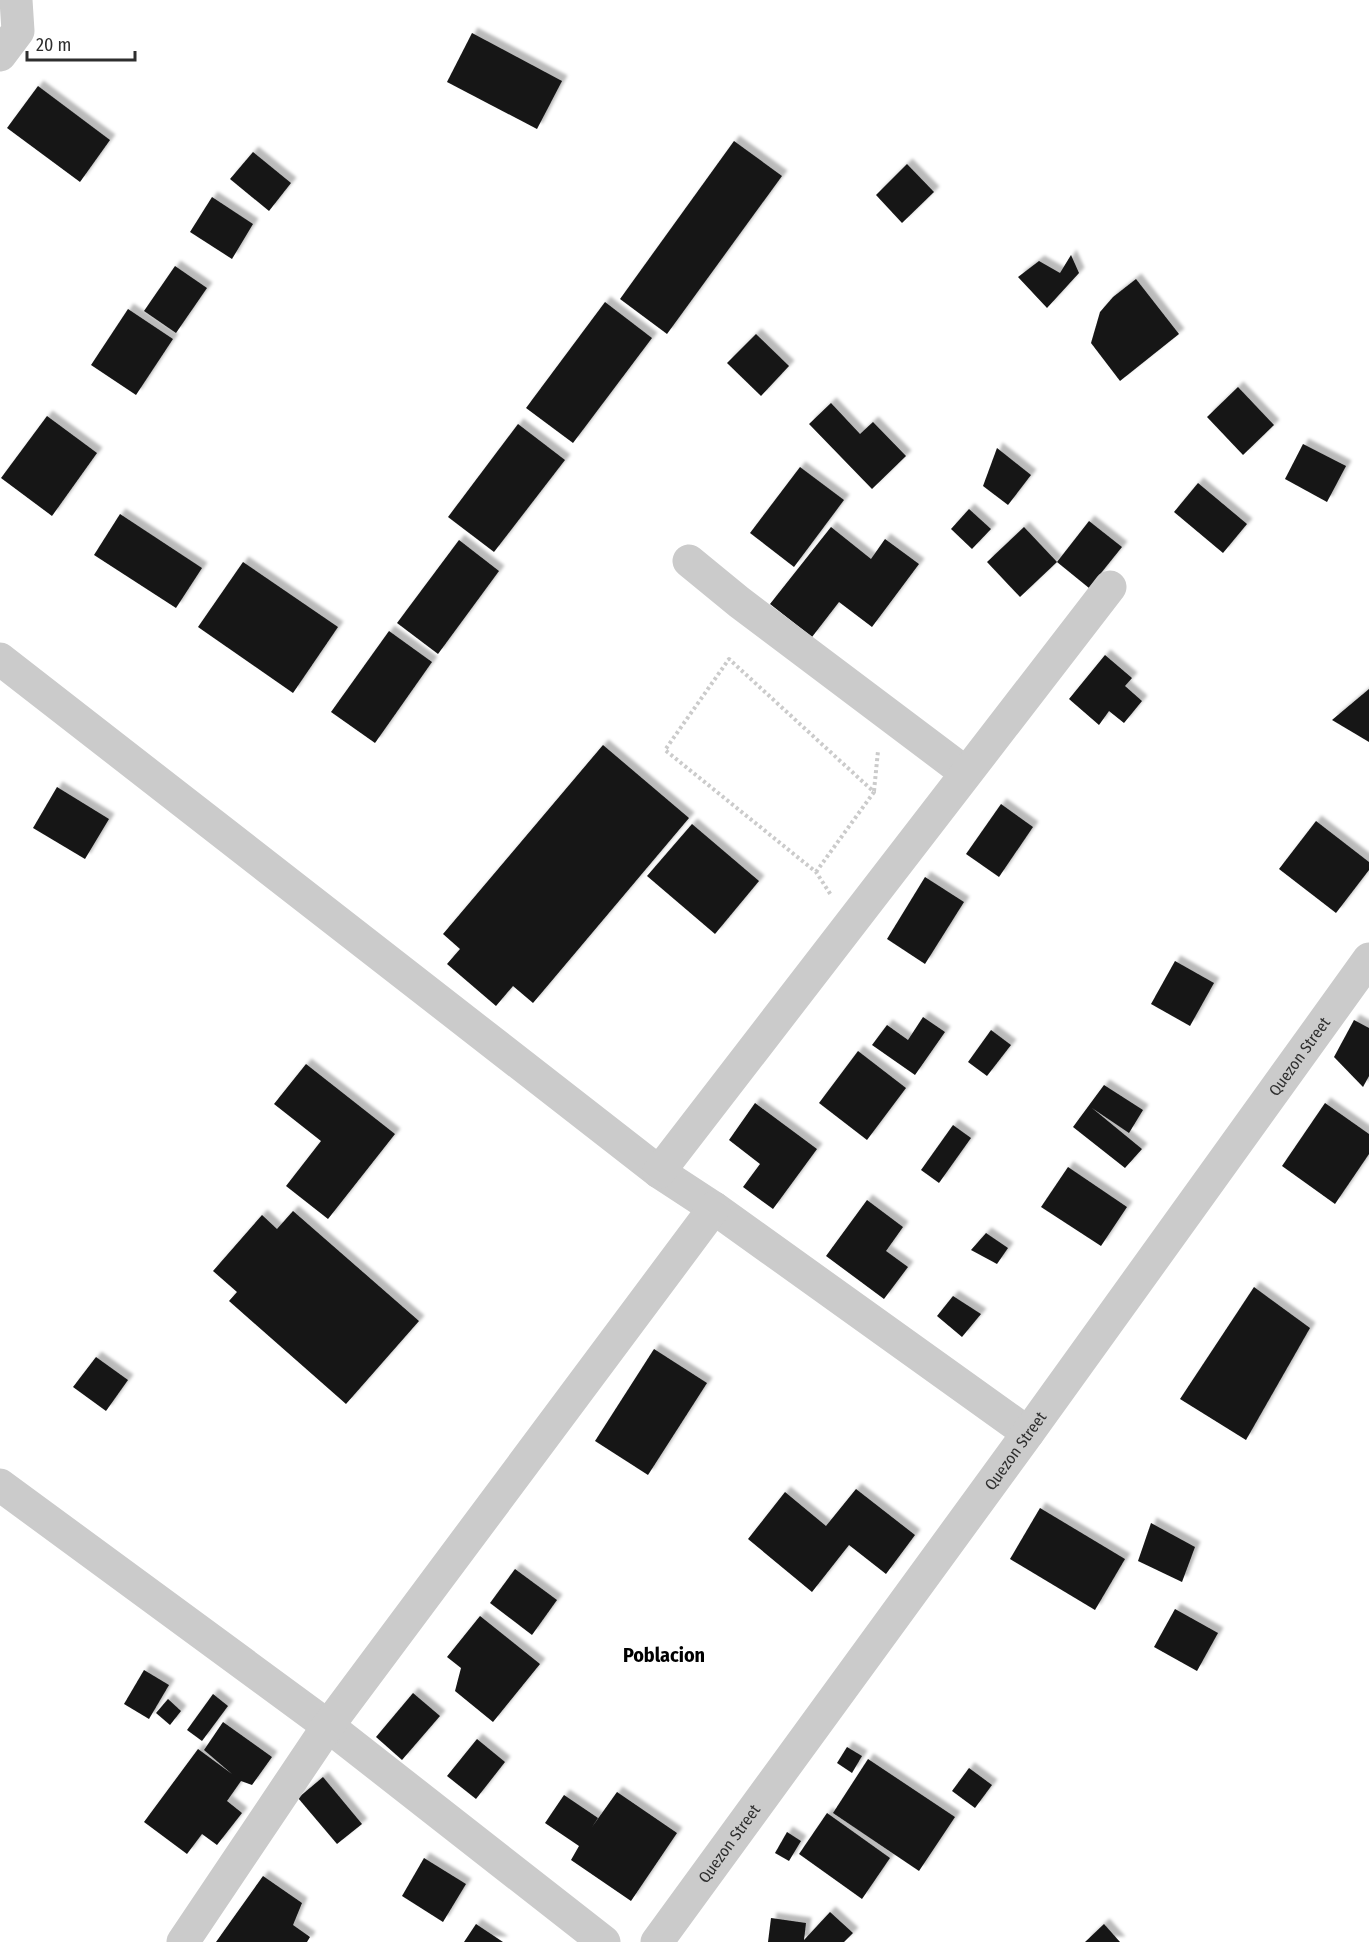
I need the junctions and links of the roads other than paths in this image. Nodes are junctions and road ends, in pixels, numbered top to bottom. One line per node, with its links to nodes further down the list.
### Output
1 (16, 0): 2 (street)
2 (0, 55)
3 (689, 561): 6 (street)
4 (1110, 587): 6 (street)
5 (0, 659): 8 (street)
6 (966, 773): 8 (street)
7 (1369, 958): 10 (street, Quezon Street)
8 (659, 1172): 9 (street)
9 (714, 1208): 10 (street); 12 (street)
10 (1028, 1433): 15 (street, Quezon Street)
11 (0, 1485): 12 (street)
12 (328, 1726): 13 (street); 14 (street)
13 (183, 1942)
14 (604, 1942)
15 (657, 1942)

